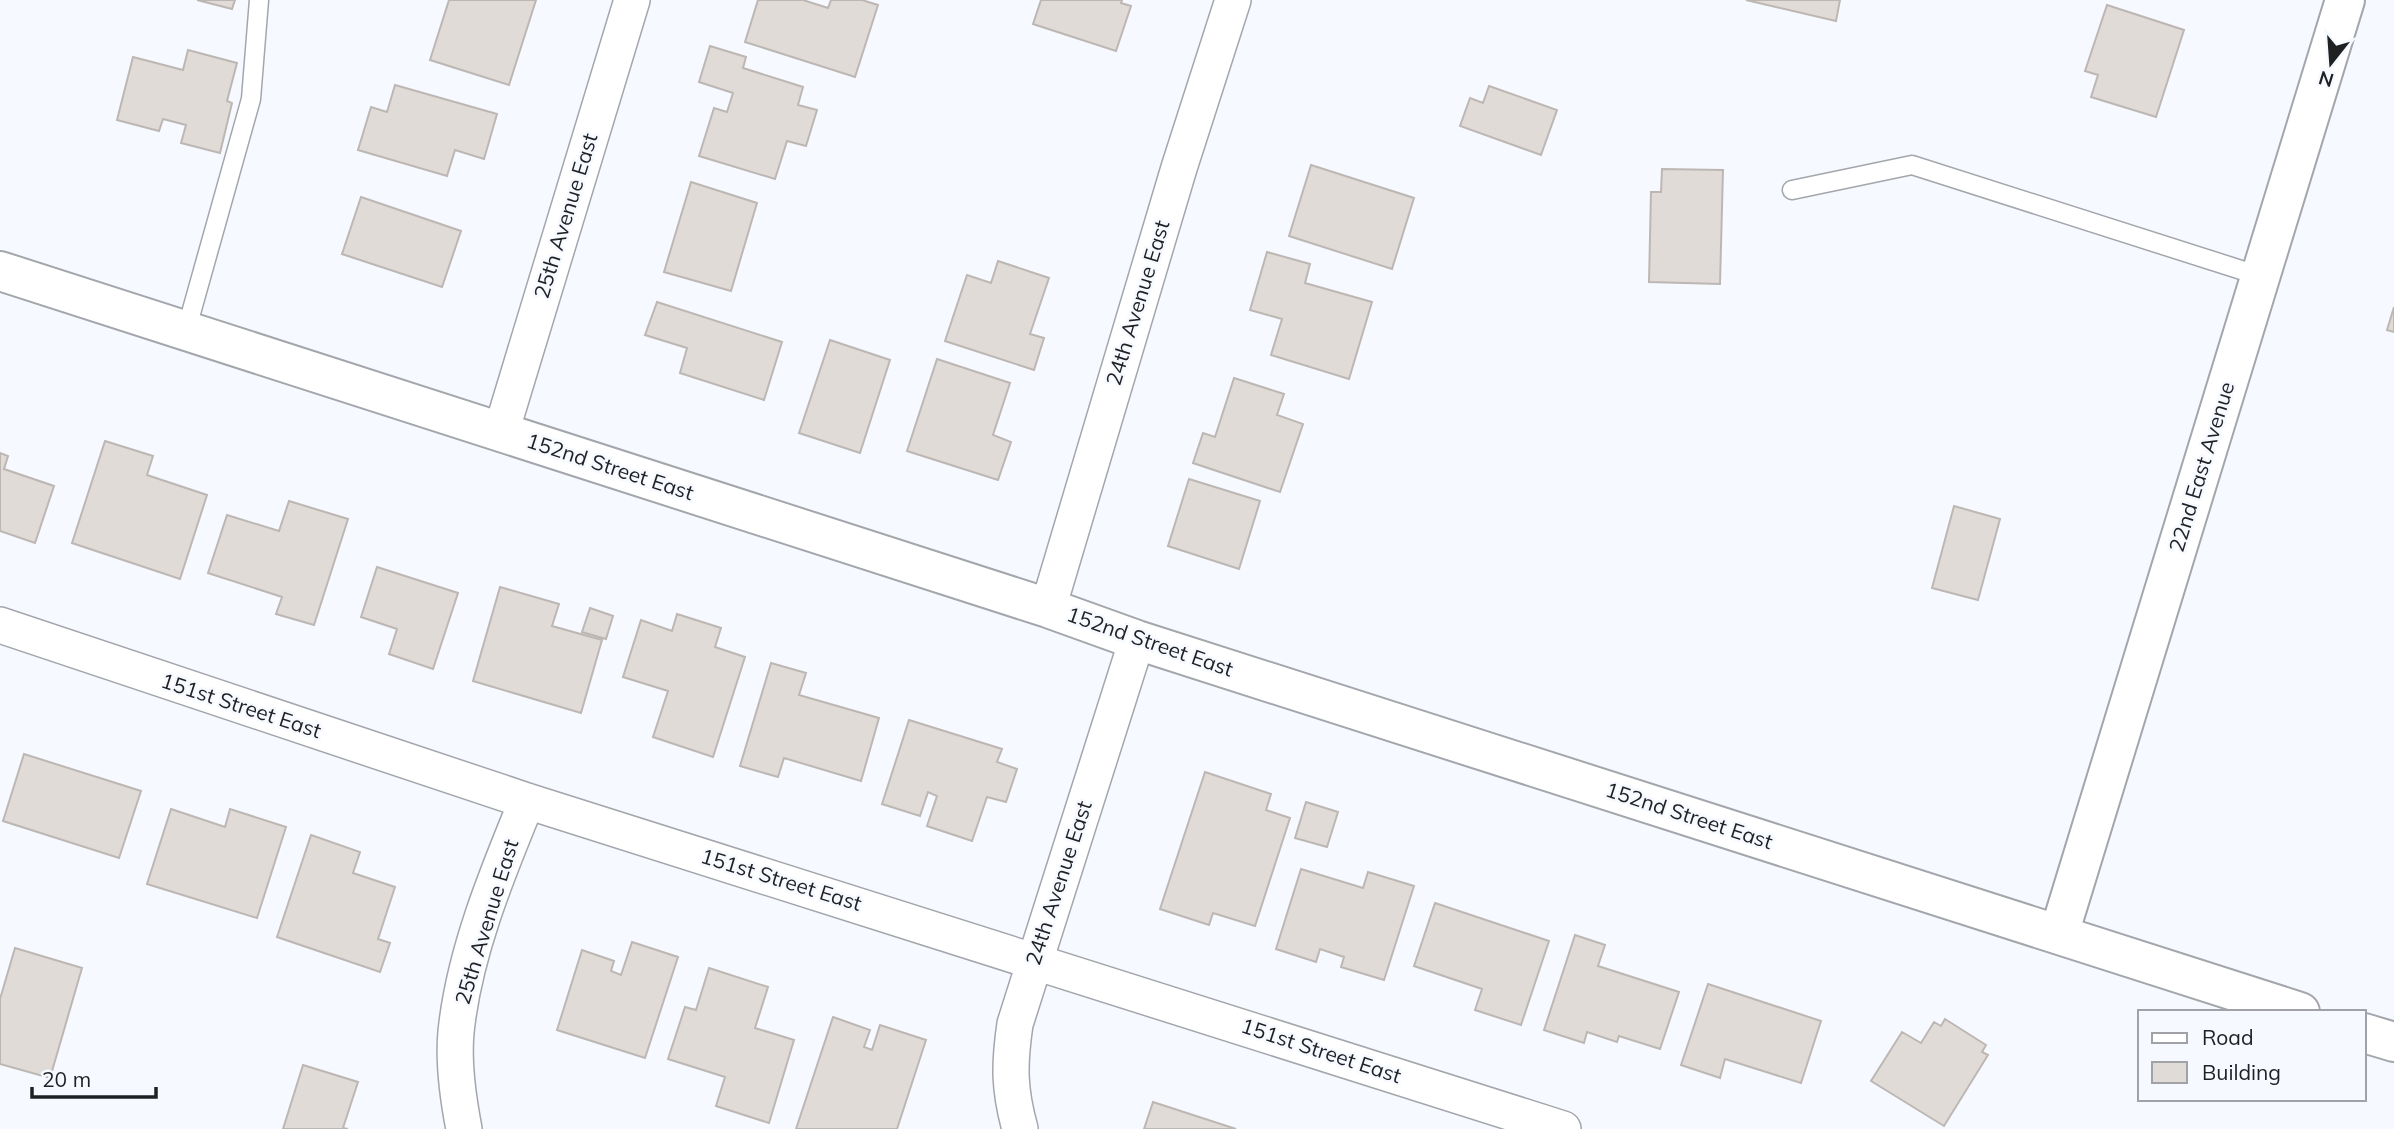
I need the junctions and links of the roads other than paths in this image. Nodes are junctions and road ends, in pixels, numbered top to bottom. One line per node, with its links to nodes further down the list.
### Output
1 (259, 0): 8 (lane)
2 (632, 0): 9 (street, 25th Avenue East)
3 (1233, 0): 10 (street, 24th Avenue East)
4 (2345, 0): 7 (main road, 22nd East Avenue)
5 (1792, 190): 7 (lane)
6 (0, 271): 8 (main road, 152nd Street East)
7 (2260, 276): 14 (main road, 22nd East Avenue)
8 (186, 331): 9 (main road, 152nd Street East)
9 (501, 432): 10 (main road, 152nd Street East)
10 (1048, 608): 12 (main road, 152nd Street East)
11 (0, 625): 13 (street, 151st Street East)
12 (1137, 640): 14 (main road, 152nd Street East); 15 (street, 24th Avenue East)
13 (527, 801): 15 (street, 151st Street East); 19 (street, 25th Avenue East)
14 (2059, 934): 16 (main road, 152nd Street East)
15 (1034, 959): 20 (street, 24th Avenue East); 21 (street, 151st Street East)
16 (2294, 1010)
17 (2366, 1034): 18 (main road)
18 (2394, 1042)
19 (464, 1129)
20 (1020, 1129)
21 (1563, 1129)

